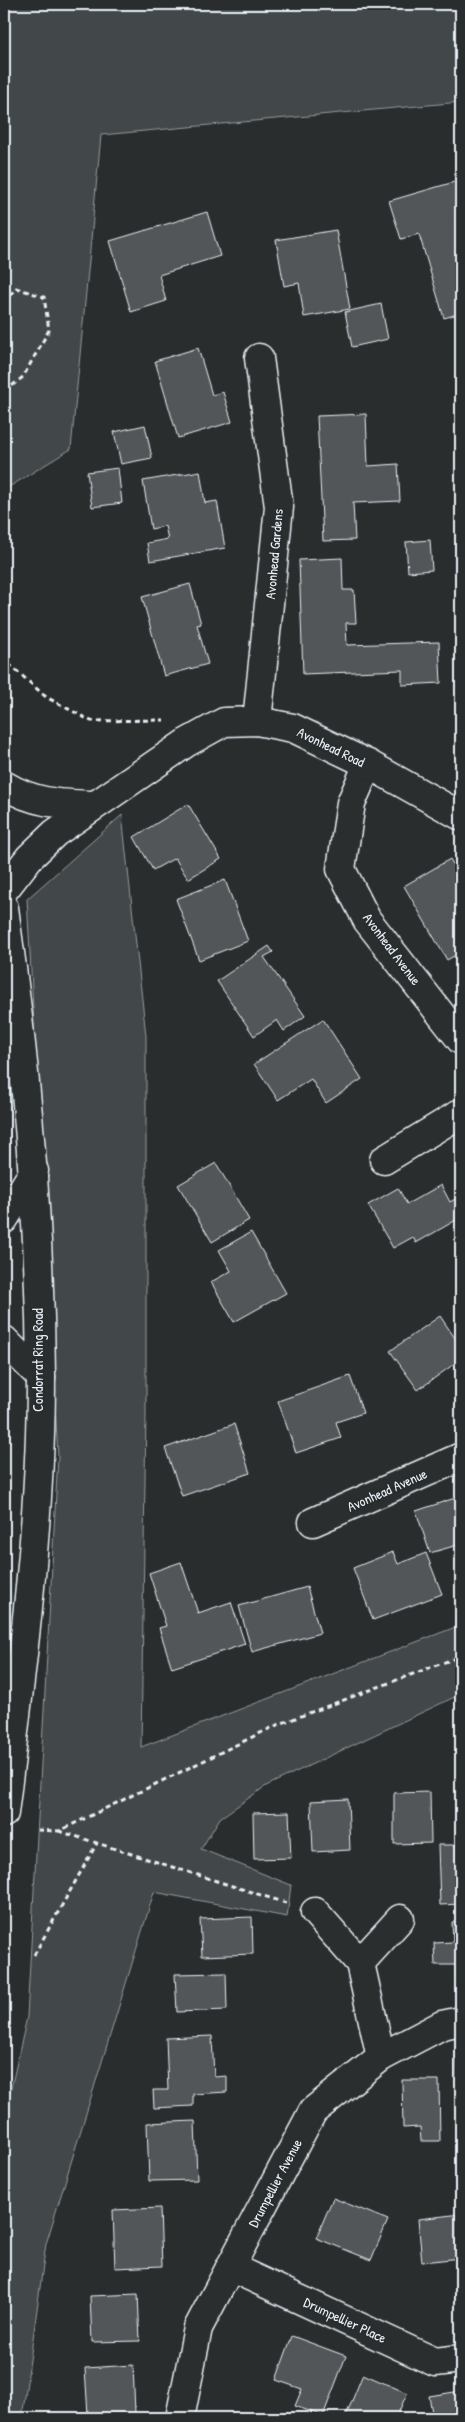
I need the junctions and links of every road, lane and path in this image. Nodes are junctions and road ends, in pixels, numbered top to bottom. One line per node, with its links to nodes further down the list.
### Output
1 (4, 302): 3 (path)
2 (259, 358): 6 (street, Avonhead Gardens)
3 (4, 392)
4 (4, 646): 5 (path)
5 (167, 720)
6 (257, 721): 7 (street, Avonhead Road); 9 (street, Avonhead Road)
7 (368, 764): 10 (street, Avonhead Road); 13 (street, Avonhead Avenue)
8 (4, 785): 9 (street)
9 (93, 805): 11 (street, Avonhead Road)
10 (461, 816)
11 (4, 890)
12 (4, 908): 16 (street, Condorrat Ring Road)
13 (461, 1040)
14 (461, 1113): 15 (street)
15 (384, 1160)
16 (34, 1171): 17 (street); 19 (street, Condorrat Ring Road)
17 (4, 1219)
18 (4, 1340): 19 (street)
19 (40, 1377): 23 (street, Condorrat Ring Road)
20 (461, 1456): 21 (street, Avonhead Avenue)
21 (313, 1522)
22 (461, 1656): 25 (path)
23 (4, 1813)
24 (38, 1830): 25 (path)
25 (59, 1831): 26 (path)
26 (96, 1842): 27 (path); 29 (path)
27 (315, 1912): 30 (street)
28 (400, 1919): 30 (street)
29 (34, 1955)
30 (360, 1963): 32 (street)
31 (461, 2021): 32 (street, Drumpellier Avenue)
32 (381, 2057): 33 (street, Drumpellier Avenue)
33 (230, 2267): 34 (street, Drumpellier Place); 35 (street, Drumpellier Avenue)
34 (461, 2358)
35 (180, 2418)

